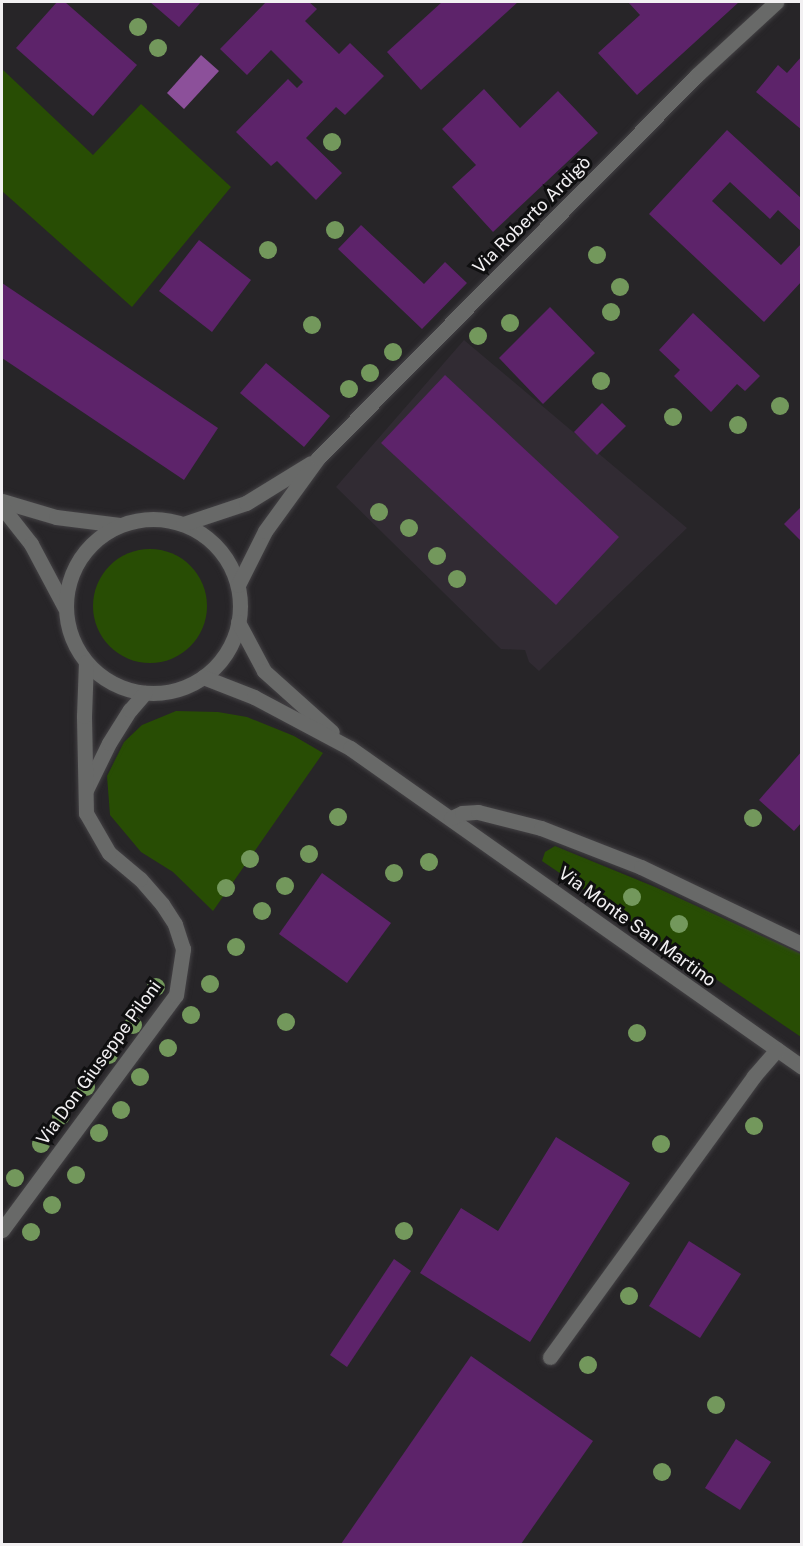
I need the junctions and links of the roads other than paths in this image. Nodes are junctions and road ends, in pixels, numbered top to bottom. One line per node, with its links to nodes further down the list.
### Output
1 (776, 2): 2 (street, Via Roberto Ardigò)
2 (318, 458): 5 (street, Via Roberto Ardigò); 7 (street, Via Roberto Ardigò)
3 (2, 501): 6 (street)
4 (2, 507): 8 (street)
5 (183, 524): 6 (street); 7 (street)
6 (119, 525): 8 (street)
7 (238, 585): 9 (street)
8 (65, 608): 10 (street)
9 (238, 622): 11 (street); 13 (street, Via Monte San Martino)
10 (86, 662): 12 (street); 14 (street, Via Don Giuseppe Piloni)
11 (203, 677): 12 (street); 13 (street, Via Monte San Martino)
12 (145, 693): 14 (street)
13 (350, 748): 15 (street, Via Monte San Martino)
14 (84, 793): 19 (street, Via Don Giuseppe Piloni)
15 (452, 818): 16 (street, Via Monte San Martino); 17 (street, Via Monte San Martino)
16 (801, 944)
17 (777, 1050): 18 (street, Via Monte San Martino); 20 (street)
18 (801, 1067)
19 (2, 1230)
20 (550, 1357)

